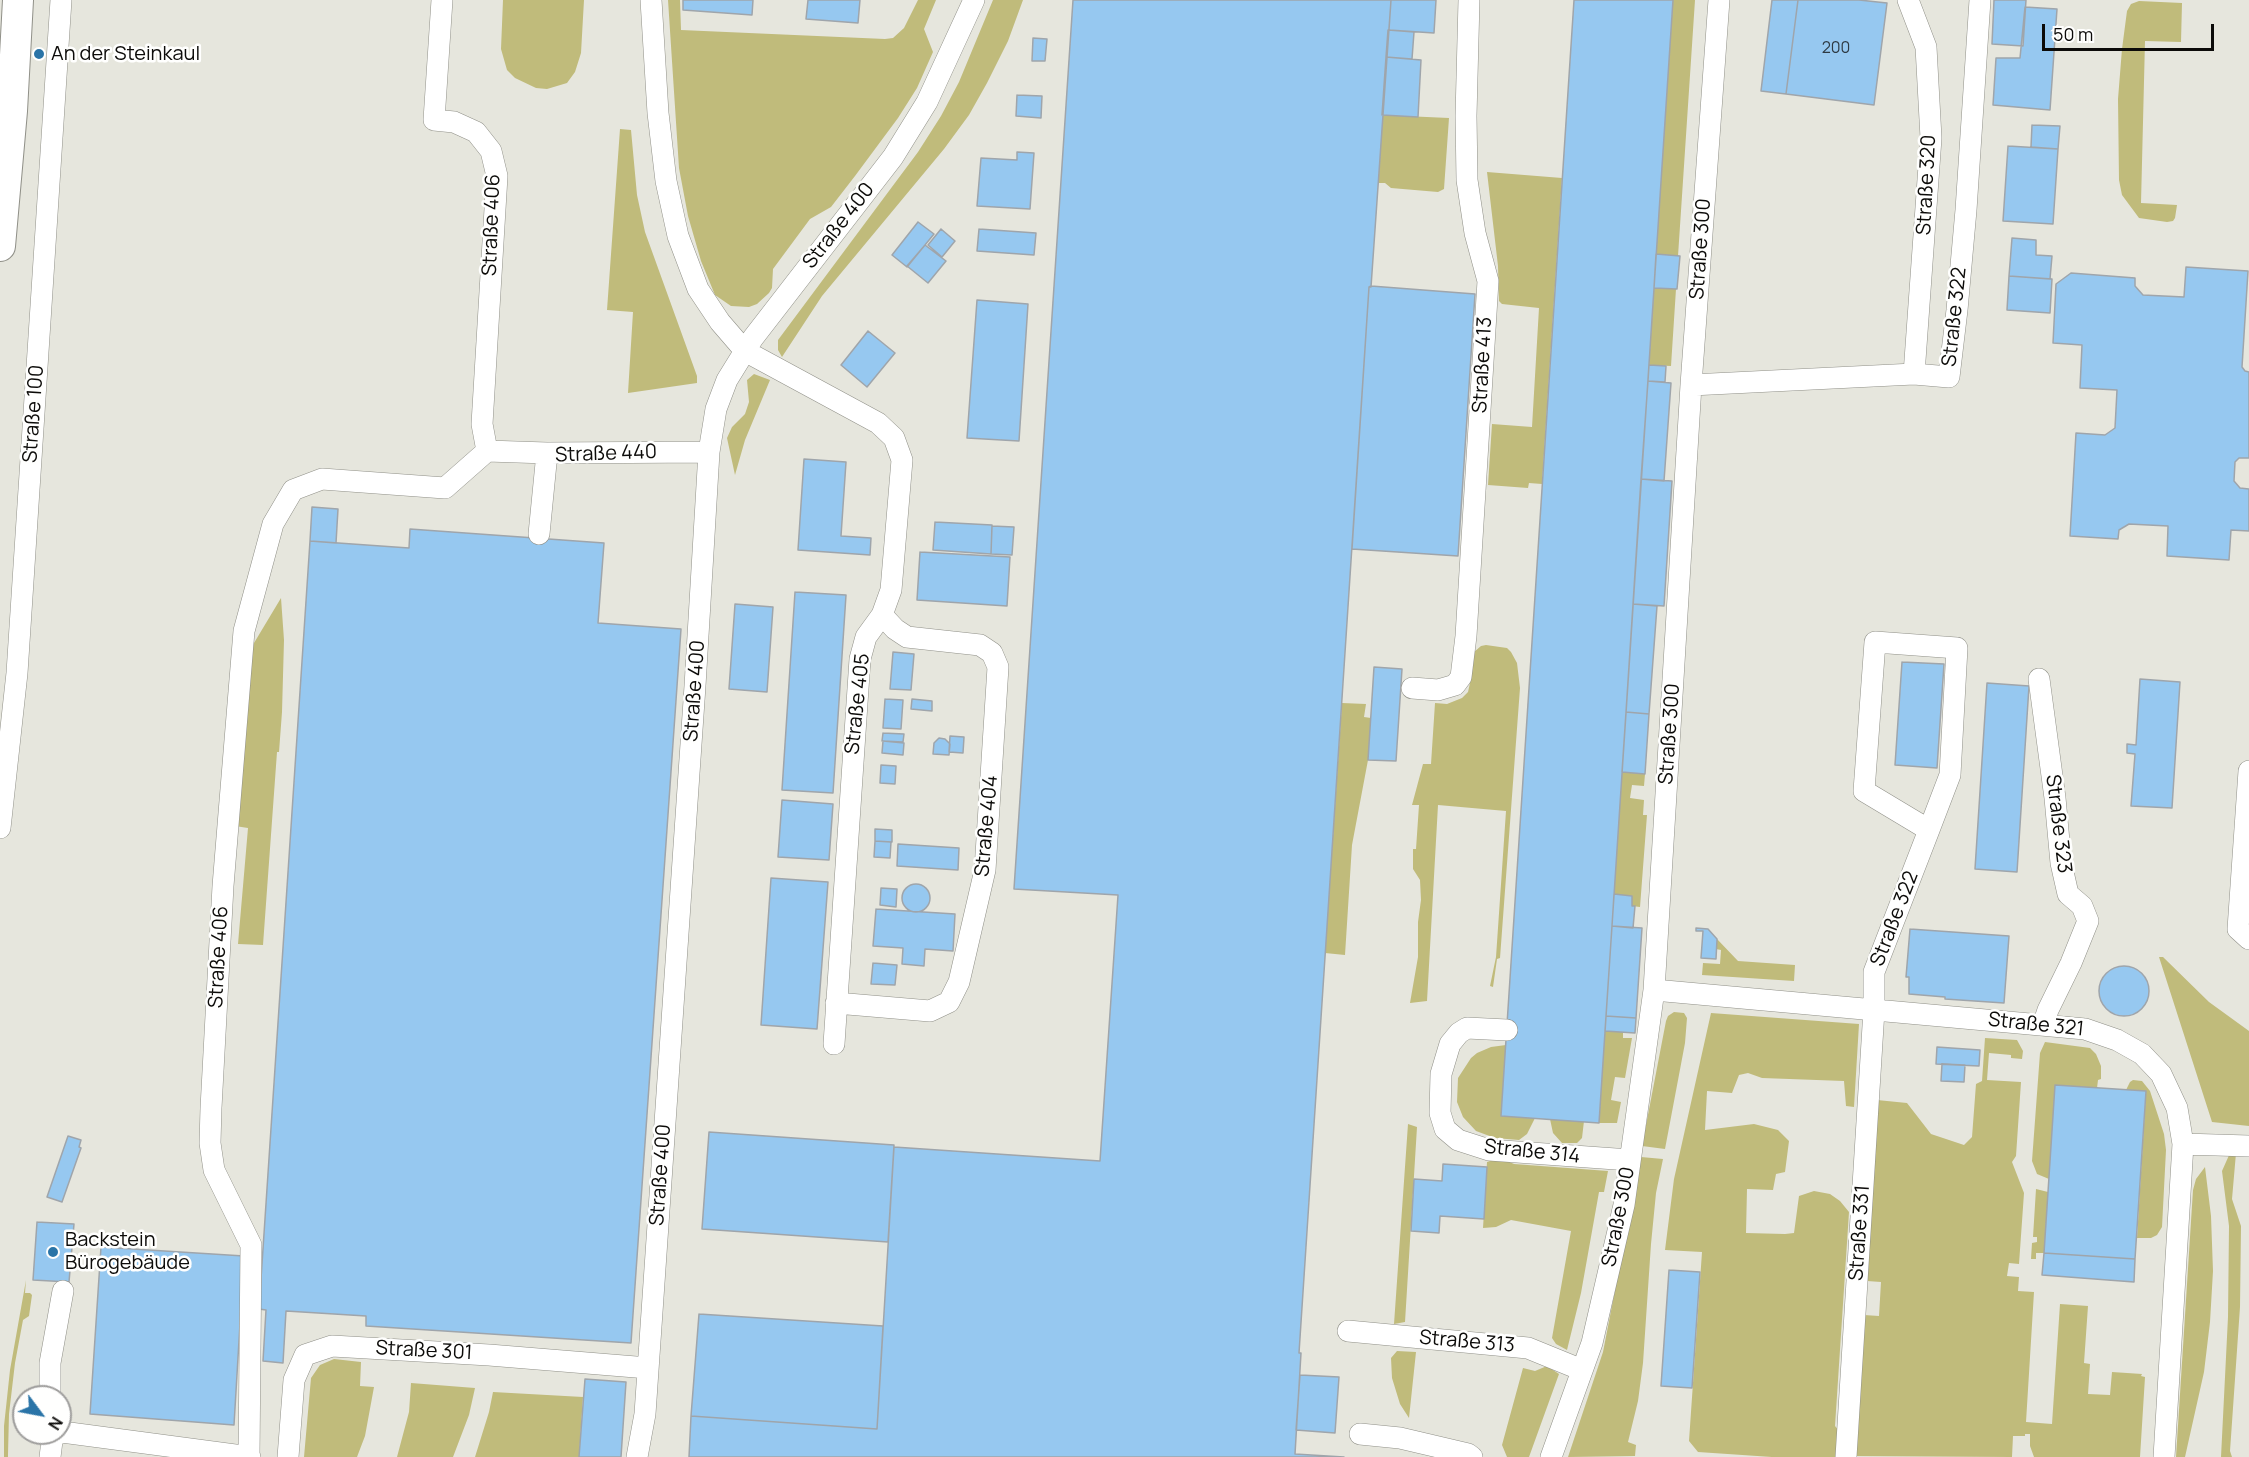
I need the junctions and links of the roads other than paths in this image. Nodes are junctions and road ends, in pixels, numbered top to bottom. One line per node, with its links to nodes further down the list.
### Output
1 (18, 0): 10 (main road)
2 (61, 0): 23 (street, Straße 100)
3 (442, 0): 15 (street, Straße 406)
4 (651, 0): 12 (street)
5 (975, 0): 12 (street, Straße 400)
6 (1469, 0): 21 (street, Straße 413)
7 (1719, 0): 14 (street, Straße 300)
8 (1908, 0): 13 (street, Straße 320)
9 (1980, 0): 13 (street, Straße 322)
10 (3, 175): 11 (main road)
11 (0, 246)
12 (745, 351): 16 (street, Straße 400); 19 (street, Straße 405)
13 (1914, 374): 14 (street, Straße 322)
14 (1691, 386): 26 (street, Straße 300)
15 (487, 451): 17 (street); 42 (street, Straße 406)
16 (709, 452): 17 (street, Straße 440); 37 (street, Straße 400)
17 (547, 453): 18 (street, Straße 440)
18 (539, 534)
19 (882, 615): 27 (street, Straße 405); 27 (street, Straße 404)
20 (2039, 679): 29 (street, Straße 323)
21 (1412, 688)
22 (2249, 771): 25 (street)
23 (0, 828)
24 (1929, 830): 24 (street, Straße 322); 28 (street, Straße 322)
25 (2249, 939)
26 (1654, 990): 28 (street, Straße 321); 34 (street, Straße 300)
27 (836, 1003): 31 (street, Straße 405)
28 (1874, 1010): 29 (street, Straße 321); 47 (street, Straße 331)
29 (2043, 1024): 32 (street, Straße 321)
30 (1507, 1030): 34 (street, Straße 314)
31 (834, 1044)
32 (2183, 1144): 33 (street); 48 (street, Straße 321)
33 (2249, 1146)
34 (1630, 1160): 38 (street, Straße 300)
35 (63, 1291): 39 (street)
36 (1348, 1331): 38 (street, Straße 313)
37 (648, 1368): 43 (street, Straße 301); 44 (street, Straße 400)
38 (1582, 1370): 46 (street, Straße 300)
39 (50, 1385)
40 (72, 1433): 42 (street)
41 (1360, 1434): 45 (street)
42 (250, 1457)
43 (288, 1457)
44 (637, 1457)
45 (1472, 1457)
46 (1551, 1457)
47 (1846, 1457)
48 (2164, 1457)

